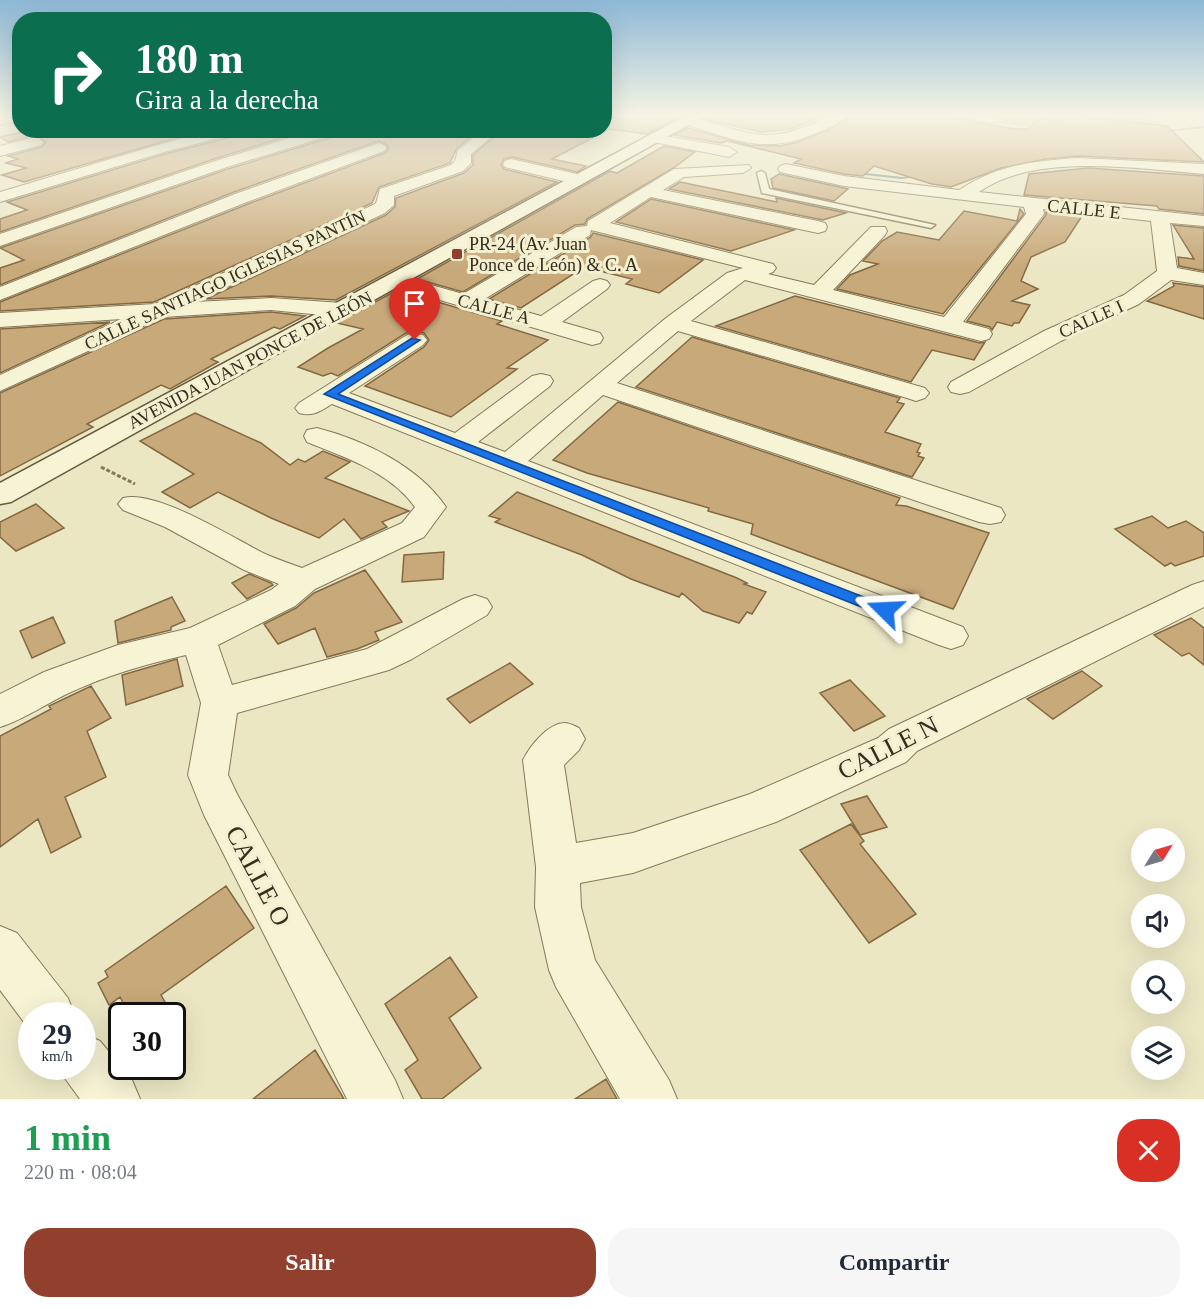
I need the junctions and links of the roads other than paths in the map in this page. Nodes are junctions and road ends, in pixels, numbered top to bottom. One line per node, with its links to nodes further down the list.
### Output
1 (104, 165): 16 (street)
2 (217, 165): 22 (street)
3 (331, 165): 29 (street)
4 (460, 165): 38 (street, CALLE SANTIAGO IGLESIAS PANTÍN)
5 (517, 165): 13 (street)
6 (608, 165): 13 (main road, AVENIDA JUAN PONCE DE LEÓN)
7 (729, 165): 14 (street)
8 (754, 165): 21 (lane)
9 (768, 165): 15 (street, CALLE E)
10 (1049, 165): 15 (street)
11 (1131, 165): 12 (street)
12 (1204, 169)
13 (580, 180): 33 (main road, AVENIDA JUAN PONCE DE LEÓN)
14 (650, 192): 23 (street); 30 (street)
15 (963, 195): 17 (street, CALLE E)
16 (0, 196)
17 (1032, 203): 19 (street, CALLE E); 43 (street)
18 (9, 217): 22 (street)
19 (1159, 217): 20 (street, CALLE E); 31 (street)
20 (1204, 221)
21 (931, 225)
22 (37, 227): 26 (street); 27 (street)
23 (818, 227)
24 (583, 231): 37 (street)
25 (878, 231): 35 (street)
26 (65, 236)
27 (0, 240)
28 (87, 243): 29 (street)
29 (108, 250): 36 (street)
30 (774, 270)
31 (1167, 273): 32 (street); 50 (street, CALLE I)
32 (1204, 279)
33 (396, 281): 37 (street, CALLE A); 39 (main road, AVENIDA JUAN PONCE DE LEÓN)
34 (600, 285): 42 (street)
35 (818, 292): 41 (street); 43 (street)
36 (0, 294)
37 (464, 302): 42 (street, CALLE A)
38 (164, 309): 39 (street); 40 (street); 48 (street, CALLE SANTIAGO IGLESIAS PANTÍN)
39 (342, 310): 55 (main road, AVENIDA JUAN PONCE DE LEÓN)
40 (0, 320)
41 (674, 323): 49 (street); 51 (street)
42 (545, 324): 45 (street, CALLE A)
43 (950, 325): 44 (street)
44 (981, 333)
45 (592, 338)
46 (415, 340): 53 (street)
47 (541, 381): 53 (street)
48 (0, 384)
49 (600, 386): 54 (street); 57 (street)
50 (960, 387)
51 (916, 393)
52 (317, 436): 58 (street)
53 (456, 445): 54 (street)
54 (507, 464): 61 (street)
55 (0, 495)
56 (133, 504): 58 (street)
57 (990, 515)
58 (303, 581): 62 (street)
59 (1204, 592): 66 (street, CALLE N)
60 (475, 607): 63 (street)
61 (951, 636)
62 (198, 639): 63 (street, CALLE O); 64 (street)
63 (220, 704): 71 (street, CALLE O)
64 (0, 712)
65 (565, 739): 66 (street)
66 (558, 867): 72 (street)
67 (0, 950): 68 (street)
68 (39, 1002)
69 (96, 1077): 70 (street)
70 (113, 1099)
71 (376, 1099)
72 (650, 1099)

